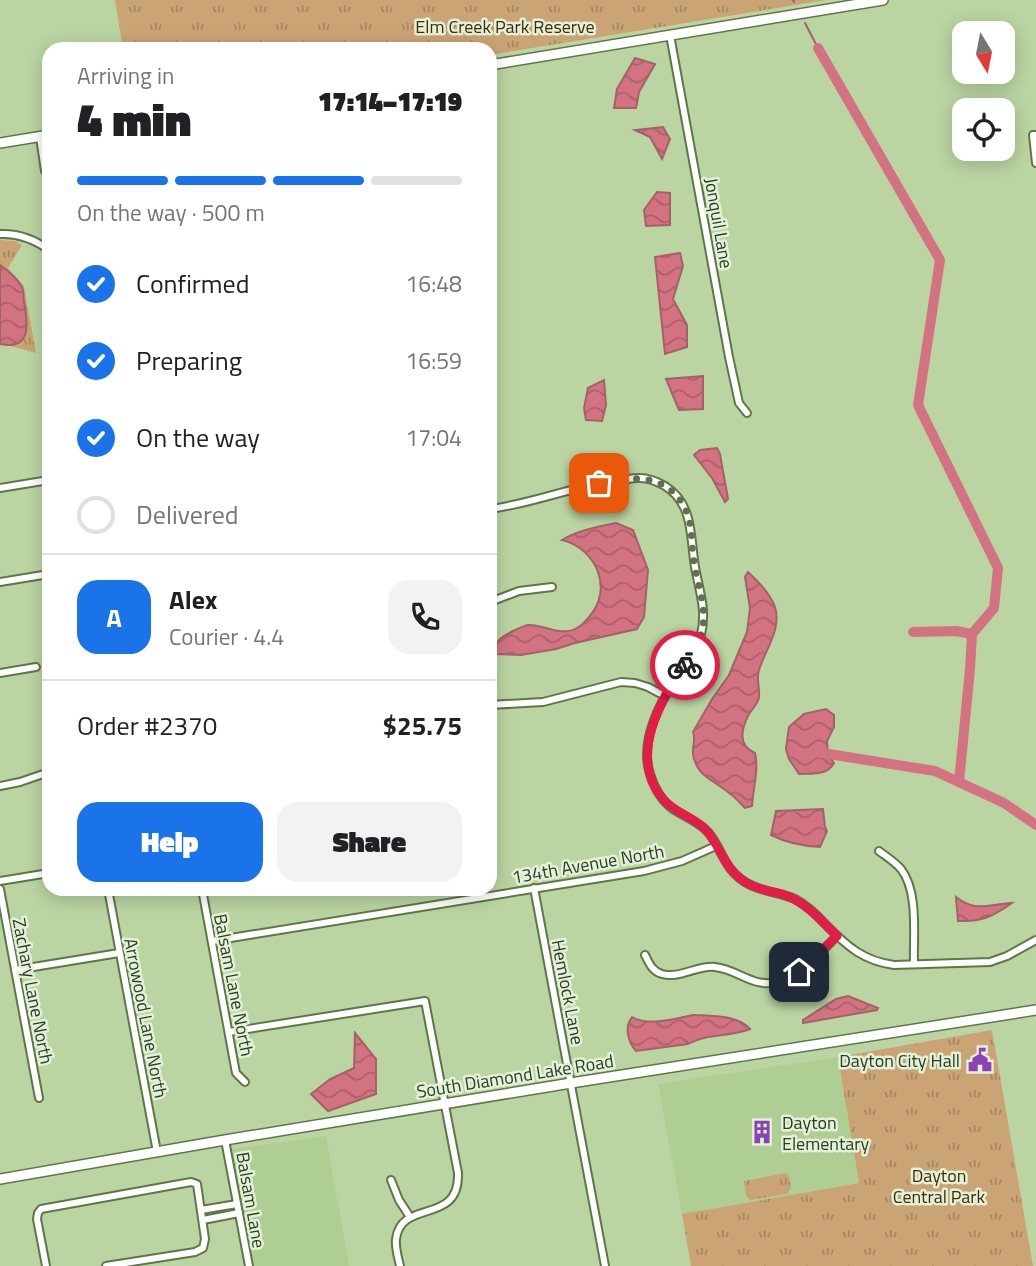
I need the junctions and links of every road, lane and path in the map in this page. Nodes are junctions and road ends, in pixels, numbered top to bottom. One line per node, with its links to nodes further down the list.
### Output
1 (883, 0): 2 (street)
2 (670, 35): 3 (street); 10 (street, Jonquil Lane)
3 (497, 64)
4 (1034, 135): 7 (street)
5 (42, 136): 6 (street)
6 (0, 143)
7 (1036, 163)
8 (0, 234): 9 (street)
9 (42, 245)
10 (747, 413)
11 (42, 481): 12 (street)
12 (0, 488)
13 (497, 508): 20 (street)
14 (42, 575): 15 (street)
15 (0, 582)
16 (552, 587): 17 (street)
17 (497, 599)
18 (36, 667): 19 (street)
19 (0, 673)
20 (665, 696): 21 (street); 24 (street)
21 (497, 705)
22 (42, 774): 23 (street)
23 (0, 786)
24 (716, 846): 28 (street, 134th Avenue North); 34 (street)
25 (879, 851): 39 (street)
26 (42, 874): 27 (street)
27 (0, 881)
28 (534, 888): 30 (street, 134th Avenue North); 44 (street, Hemlock Lane)
29 (0, 889): 40 (street, Zachary Lane North)
30 (497, 894)
31 (109, 896): 37 (street, Arrowood Lane North)
32 (203, 896): 36 (street, Balsam Lane North)
33 (485, 896): 36 (street, 134th Avenue North)
34 (837, 936): 38 (street); 39 (street)
35 (1036, 940): 39 (street)
36 (212, 941): 42 (street, Balsam Lane North)
37 (119, 953): 40 (street); 48 (street, Arrowood Lane North)
38 (645, 955)
39 (914, 964)
40 (15, 971): 45 (street, Zachary Lane North)
41 (1036, 1010): 44 (street, South Diamond Lake Road)
42 (229, 1032): 43 (street, Balsam Lane North); 46 (street)
43 (246, 1082)
44 (571, 1083): 46 (street, South Diamond Lake Road); 60 (street, Hemlock Lane)
45 (39, 1098)
46 (445, 1104): 47 (street, South Diamond Lake Road); 54 (street)
47 (225, 1139): 48 (street, South Diamond Lake Road); 51 (street, Balsam Lane)
48 (157, 1152): 49 (street, South Diamond Lake Road)
49 (0, 1179)
50 (391, 1180): 54 (street)
51 (237, 1204): 52 (street); 53 (street, Balsam Lane)
52 (201, 1210): 55 (street); 56 (street)
53 (239, 1213): 55 (street); 58 (street, Balsam Lane)
54 (410, 1217): 59 (street)
55 (203, 1220): 57 (street)
56 (46, 1266)
57 (107, 1266)
58 (248, 1266)
59 (400, 1266)
60 (605, 1266)

